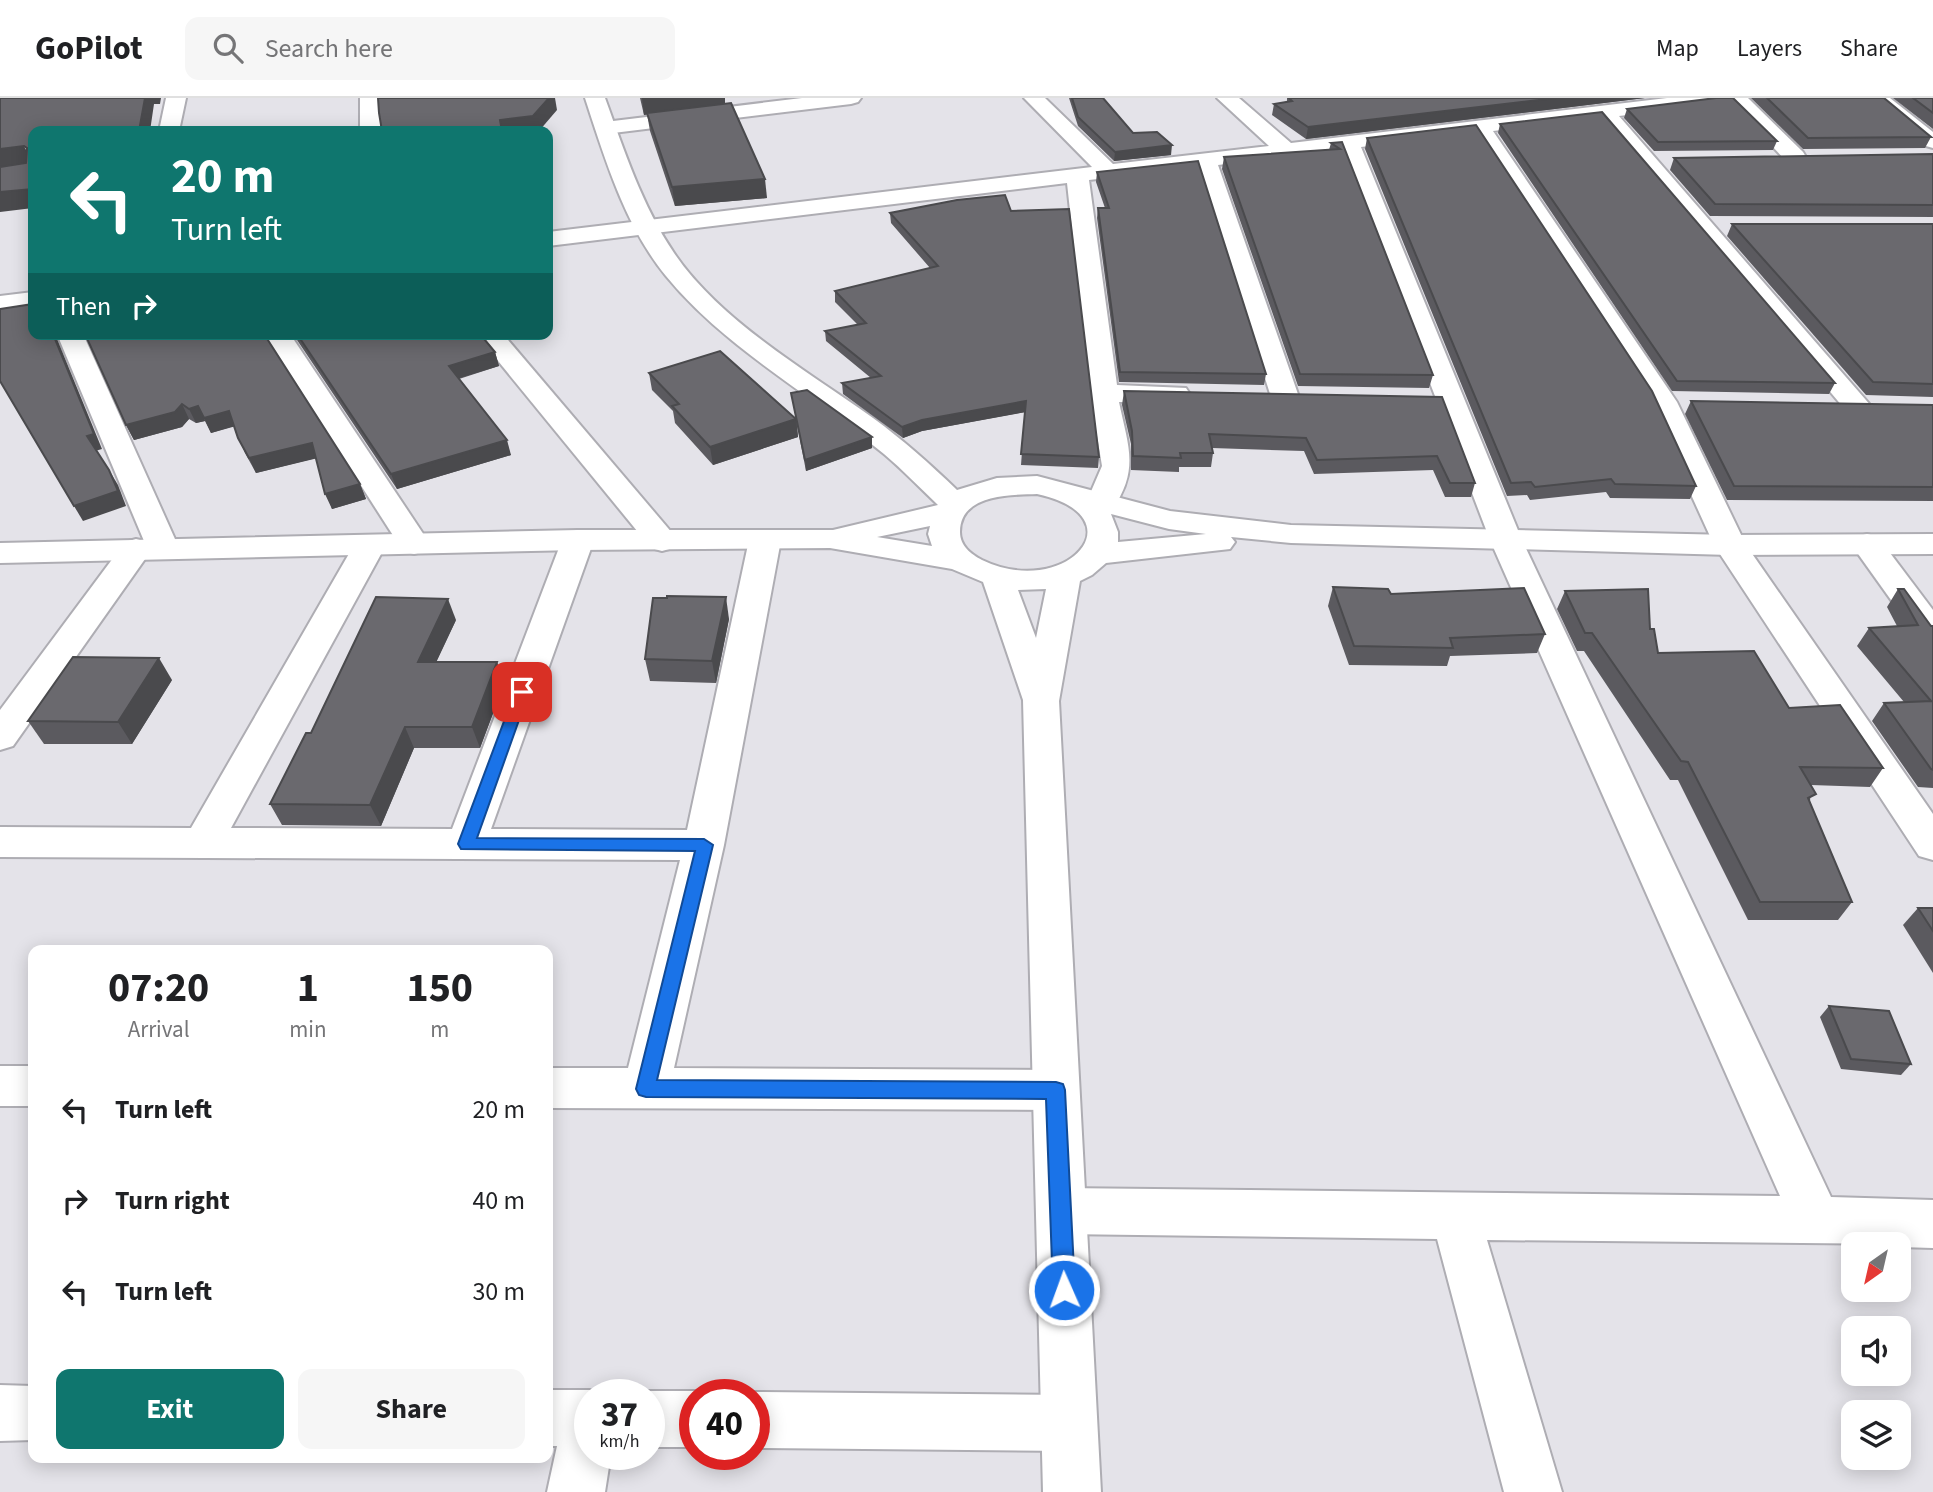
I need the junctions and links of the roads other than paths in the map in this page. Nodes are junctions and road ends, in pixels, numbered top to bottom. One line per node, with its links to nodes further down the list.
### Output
1 (176, 98): 12 (street)
2 (370, 98): 13 (street)
3 (594, 98): 15 (street)
4 (851, 98): 15 (street)
5 (1034, 98): 25 (street)
6 (1227, 98): 17 (street)
7 (1717, 98): 10 (street)
8 (1737, 98): 19 (street)
9 (1878, 98): 18 (street)
10 (1676, 100): 11 (street)
11 (1605, 112): 14 (street); 24 (street)
12 (170, 126)
13 (370, 126)
14 (1480, 127): 16 (street); 55 (street)
15 (605, 128): 29 (street)
16 (1349, 143): 17 (street); 49 (street)
17 (1288, 151): 22 (street)
18 (1928, 152)
19 (1795, 157): 20 (street); 21 (street)
20 (1822, 157)
21 (1768, 158)
22 (1206, 160): 25 (street); 38 (street)
23 (1674, 160): 24 (street)
24 (1647, 161): 27 (street)
25 (1109, 172): 26 (street)
26 (1077, 176): 29 (street); 36 (street)
27 (1703, 226): 28 (street); 39 (street)
28 (1730, 226)
29 (649, 229): 30 (street); 40 (street)
30 (553, 239)
31 (28, 300): 32 (street)
32 (0, 304)
33 (72, 340): 56 (street)
34 (281, 340): 51 (street)
35 (494, 340): 50 (street)
36 (1104, 393): 37 (street); 43 (street)
37 (1202, 395)
38 (1285, 397)
39 (1816, 406)
40 (894, 448): 41 (street); 44 (street)
41 (1006, 486): 42 (street); 44 (street)
42 (1058, 490): 43 (street); 58 (street)
43 (1101, 503): 45 (street)
44 (953, 508): 46 (street); 59 (street)
45 (1291, 534): 49 (street); 58 (street)
46 (830, 539): 48 (street); 59 (street)
47 (578, 540): 50 (street); 51 (street); 67 (street)
48 (765, 540): 50 (street); 68 (street)
49 (1506, 540): 55 (street); 77 (street)
50 (662, 541)
51 (414, 544): 54 (street)
52 (1867, 544): 53 (street); 55 (street); 62 (street)
53 (1933, 544)
54 (370, 545): 56 (street); 66 (street)
55 (1730, 545): 69 (street)
56 (150, 548): 57 (street); 64 (street)
57 (0, 553)
58 (1097, 554): 60 (street)
59 (961, 561): 61 (street)
60 (1065, 575): 61 (street); 63 (street)
61 (998, 578): 63 (street)
62 (1933, 634)
63 (1041, 701): 74 (street)
64 (0, 737)
65 (0, 842): 66 (street)
66 (203, 842): 67 (street)
67 (466, 844): 68 (street)
68 (704, 845): 73 (street)
69 (1933, 845)
70 (0, 1086): 71 (street)
71 (28, 1086)
72 (553, 1088): 73 (street)
73 (646, 1089): 74 (street)
74 (1056, 1090): 75 (street)
75 (1061, 1211): 76 (street); 84 (street)
76 (1455, 1216): 77 (street); 88 (street)
77 (1816, 1220): 78 (street)
78 (1933, 1224)
79 (0, 1413): 80 (street)
80 (28, 1413)
81 (553, 1418): 82 (street)
82 (574, 1419)
83 (770, 1420): 84 (street)
84 (1069, 1423): 87 (street)
85 (580, 1470): 86 (street)
86 (576, 1492)
87 (1072, 1492)
88 (1533, 1492)

